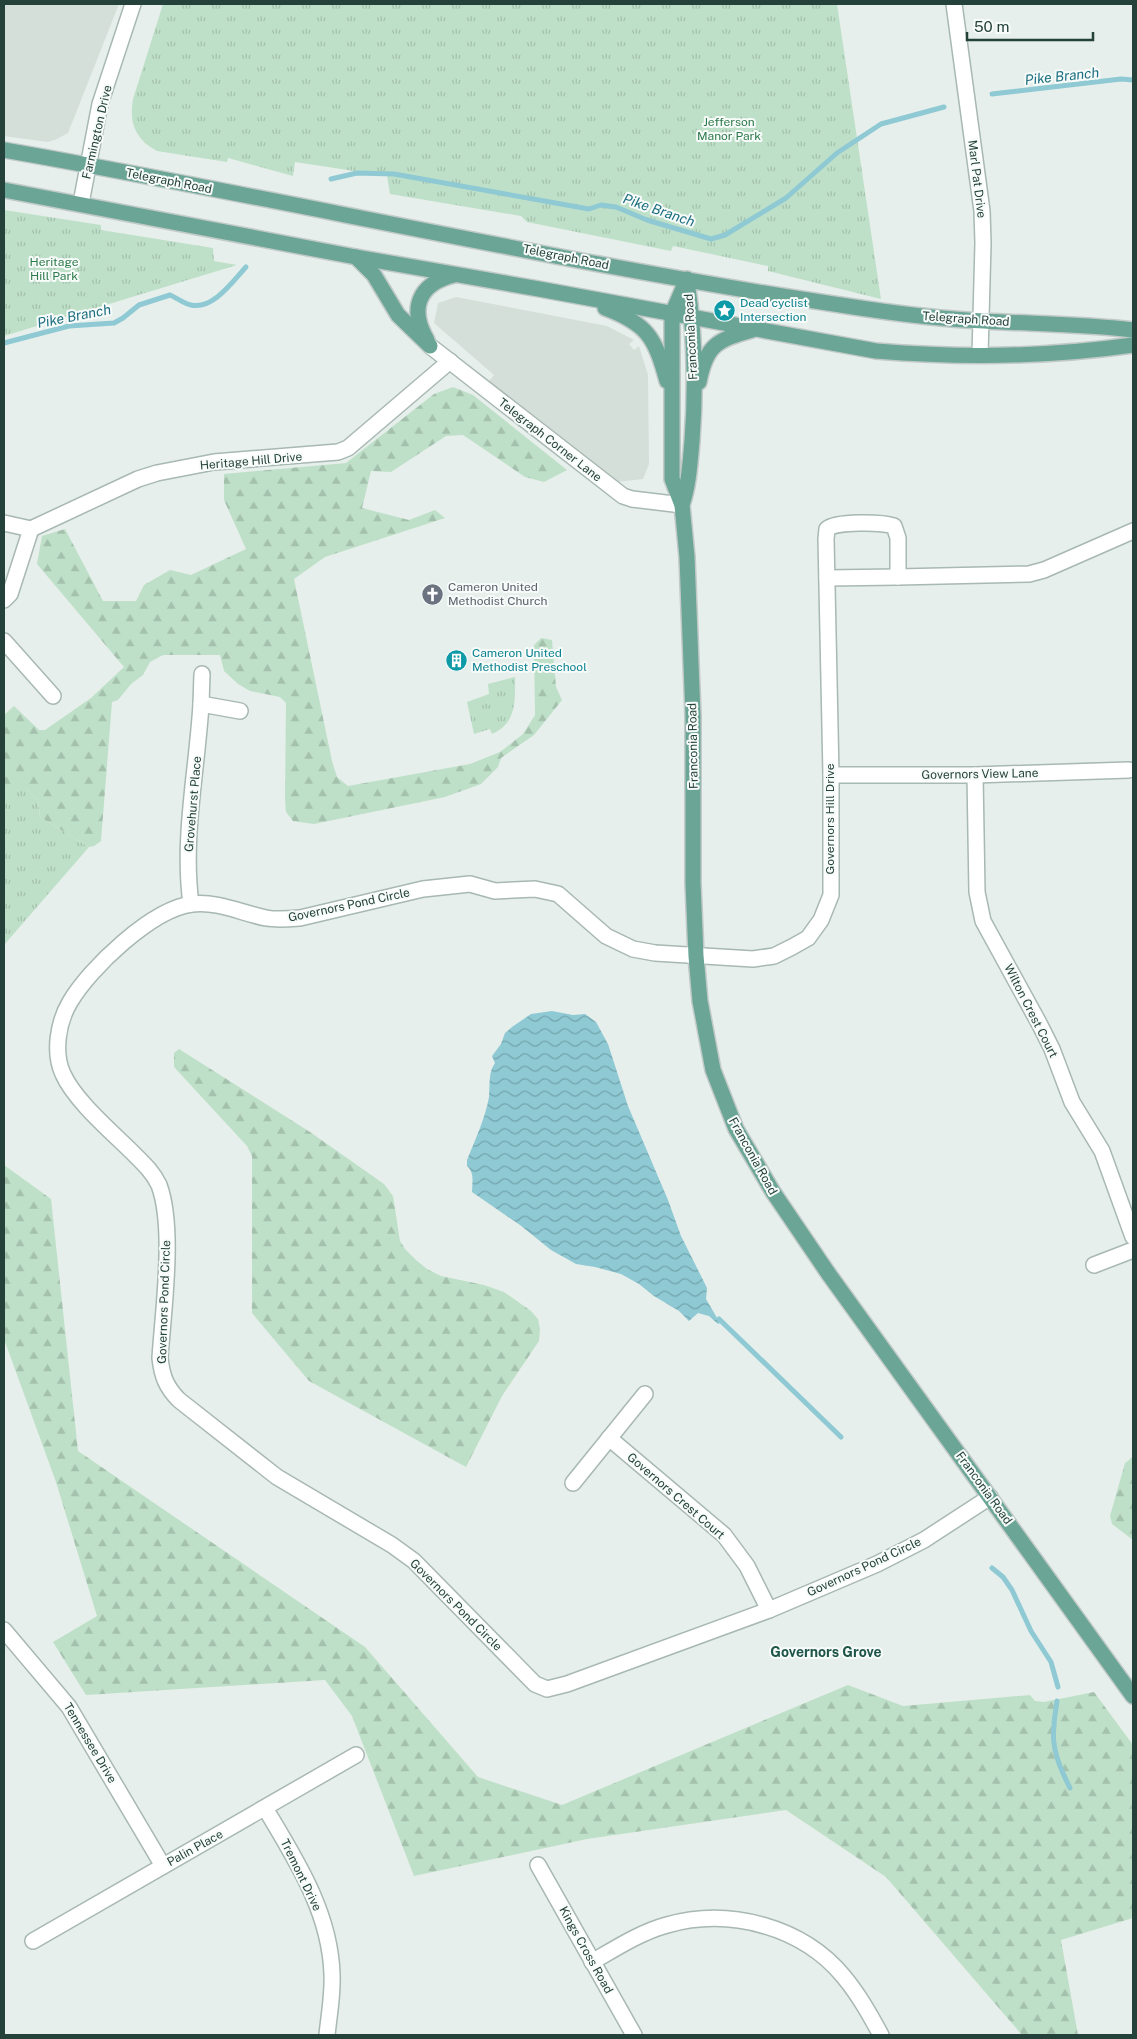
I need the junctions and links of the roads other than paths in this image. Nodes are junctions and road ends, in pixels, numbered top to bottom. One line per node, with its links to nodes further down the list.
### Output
1 (133, 4): 4 (street, Farmington Drive)
2 (954, 4): 13 (street, Marl Pat Drive)
3 (4, 150): 4 (main road, Telegraph Road)
4 (88, 165): 6 (street, Farmington Drive); 9 (main road, Telegraph Road)
5 (4, 190): 6 (main road)
6 (81, 203): 7 (main road)
7 (356, 257): 8 (main road); 17 (main road)
8 (455, 275): 10 (main road); 17 (main road)
9 (687, 279): 11 (main road, Franconia Road); 12 (main road, Franconia Road); 13 (main road, Telegraph Road)
10 (539, 288): 11 (main road); 20 (main road)
11 (672, 314): 12 (main road); 20 (main road, Franconia Road)
12 (692, 318): 14 (main road); 21 (main road, Franconia Road)
13 (981, 321): 15 (main road, Telegraph Road); 18 (street, Marl Pat Drive)
14 (756, 329): 18 (main road); 21 (main road)
15 (1133, 330)
16 (1133, 345): 18 (main road)
17 (430, 346): 19 (street, Telegraph Corner Lane)
18 (980, 355)
19 (450, 361): 22 (street, Telegraph Corner Lane); 24 (street, Heritage Hill Drive)
20 (672, 402): 22 (main road, Franconia Road)
21 (694, 410): 22 (main road, Franconia Road)
22 (682, 505): 38 (main road, Franconia Road)
23 (4, 523): 24 (street)
24 (31, 529): 28 (street)
25 (1133, 530): 26 (street)
26 (898, 577): 27 (street); 27 (street, Governors Hill Drive)
27 (827, 578): 35 (street, Governors Hill Drive)
28 (4, 600)
29 (4, 641): 31 (street)
30 (202, 674): 32 (street, Grovehurst Place)
31 (53, 696)
32 (200, 704): 33 (street); 37 (street, Grovehurst Place)
33 (240, 711)
34 (1130, 770): 36 (street, Governors View Lane)
35 (831, 775): 36 (street, Governors View Lane); 38 (street, Governors Hill Drive)
36 (975, 775): 39 (street, Wilton Crest Court)
37 (191, 904): 38 (street, Governors Pond Circle); 46 (street, Governors Pond Circle)
38 (696, 956): 45 (main road, Franconia Road)
39 (1133, 1236)
40 (1133, 1250): 41 (street)
41 (1094, 1265)
42 (645, 1394): 43 (street)
43 (609, 1438): 44 (street); 46 (street, Governors Crest Court)
44 (573, 1483)
45 (990, 1497): 46 (street, Governors Pond Circle); 48 (main road, Franconia Road)
46 (768, 1610)
47 (4, 1630): 52 (street, Tennessee Drive)
48 (1133, 1696)
49 (356, 1755): 50 (street, Palin Place)
50 (265, 1808): 52 (street, Palin Place); 55 (street, Tremont Drive)
51 (538, 1864): 54 (street, Kings Cross Road)
52 (163, 1866): 53 (street, Palin Place)
53 (33, 1941)
54 (592, 1962): 56 (street, Kings Cross Road); 57 (street)
55 (327, 2035)
56 (634, 2035)
57 (881, 2035)

